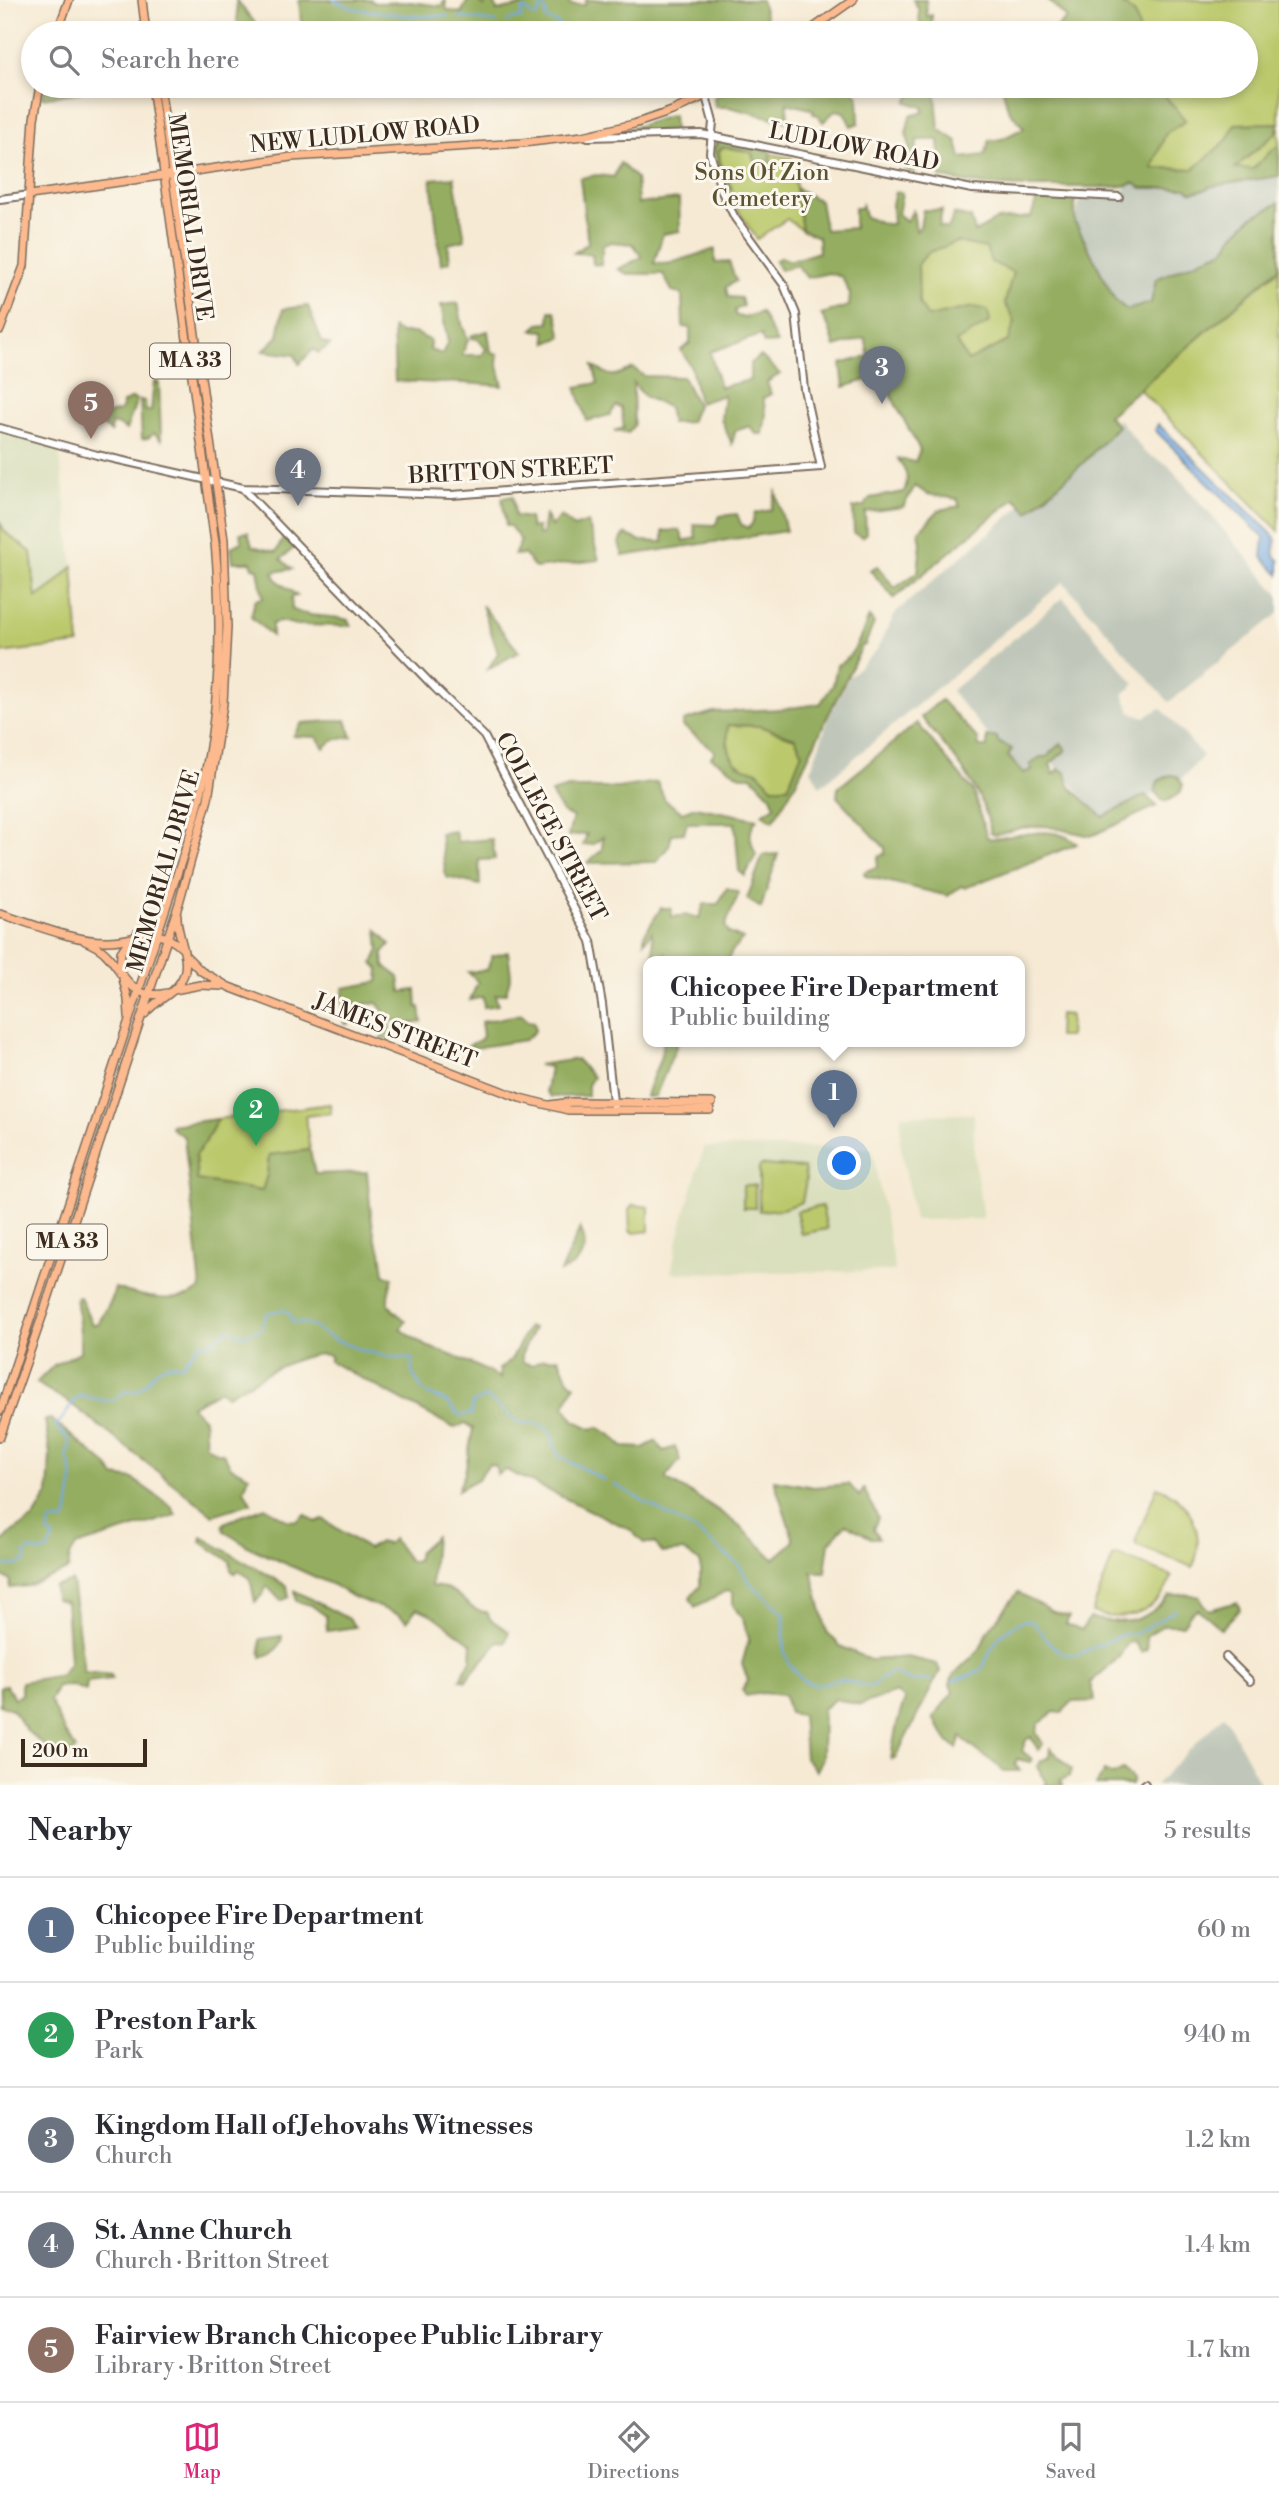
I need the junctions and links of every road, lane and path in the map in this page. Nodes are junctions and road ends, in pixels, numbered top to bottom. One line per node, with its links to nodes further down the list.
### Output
1 (69, 0): 4 (main road)
2 (142, 0): 5 (main road)
3 (853, 0): 6 (main road)
4 (61, 21)
5 (145, 21)
6 (823, 21)
7 (37, 98): 16 (main road)
8 (153, 98): 15 (main road, MEMORIAL DRIVE / MA 33)
9 (162, 98): 14 (main road, MEMORIAL DRIVE / MA 33)
10 (702, 98): 12 (main road, NEW LUDLOW ROAD)
11 (707, 98): 13 (street)
12 (583, 136): 13 (street, LUDLOW ROAD); 14 (main road, NEW LUDLOW ROAD)
13 (712, 136): 17 (street, LUDLOW ROAD); 23 (street, BRITTON STREET)
14 (172, 175): 15 (main road, NEW LUDLOW ROAD); 22 (main road, MEMORIAL DRIVE / MA 33)
15 (163, 176): 16 (main road, NEW LUDLOW ROAD); 21 (main road, MEMORIAL DRIVE / MA 33)
16 (30, 195): 18 (street, NEW LUDLOW ROAD); 19 (main road)
17 (1119, 197)
18 (0, 198)
19 (0, 330)
20 (0, 428): 21 (street, BRITTON STREET)
21 (207, 481): 22 (street, BRITTON STREET); 24 (main road, MEMORIAL DRIVE / MA 33)
22 (216, 482): 23 (street, BRITTON STREET); 25 (main road, MEMORIAL DRIVE / MA 33)
23 (243, 488): 38 (street, COLLEGE STREET)
24 (170, 899): 27 (main road, MEMORIAL DRIVE / MA 33); 28 (main road)
25 (179, 902): 30 (main road, MEMORIAL DRIVE / MA 33); 31 (main road)
26 (0, 914): 29 (main road)
27 (157, 934): 28 (main road); 30 (main road, JAMES STREET); 35 (main road, MEMORIAL DRIVE / MA 33)
28 (132, 937): 29 (main road); 32 (main road)
29 (81, 938): 32 (main road)
30 (167, 938): 31 (main road, JAMES STREET); 35 (main road, MEMORIAL DRIVE / MA 33)
31 (184, 952): 33 (main road, JAMES STREET); 34 (main road)
32 (122, 977): 35 (main road); 37 (main road)
33 (229, 988): 34 (main road, JAMES STREET); 38 (main road, JAMES STREET)
34 (172, 990): 35 (main road, JAMES STREET); 36 (main road)
35 (144, 992): 36 (main road, MEMORIAL DRIVE / MA 33); 37 (main road, MEMORIAL DRIVE / MA 33)
36 (138, 1023): 41 (main road, MEMORIAL DRIVE / MA 33)
37 (128, 1025): 40 (main road, MEMORIAL DRIVE / MA 33)
38 (614, 1106): 39 (main road, JAMES STREET)
39 (711, 1106)
40 (70, 1200): 41 (main road); 42 (main road, MEMORIAL DRIVE / MA 33)
41 (80, 1202): 43 (main road, MEMORIAL DRIVE / MA 33)
42 (0, 1411)
43 (0, 1437)
44 (1226, 1657): 45 (street)
45 (1250, 1681)

